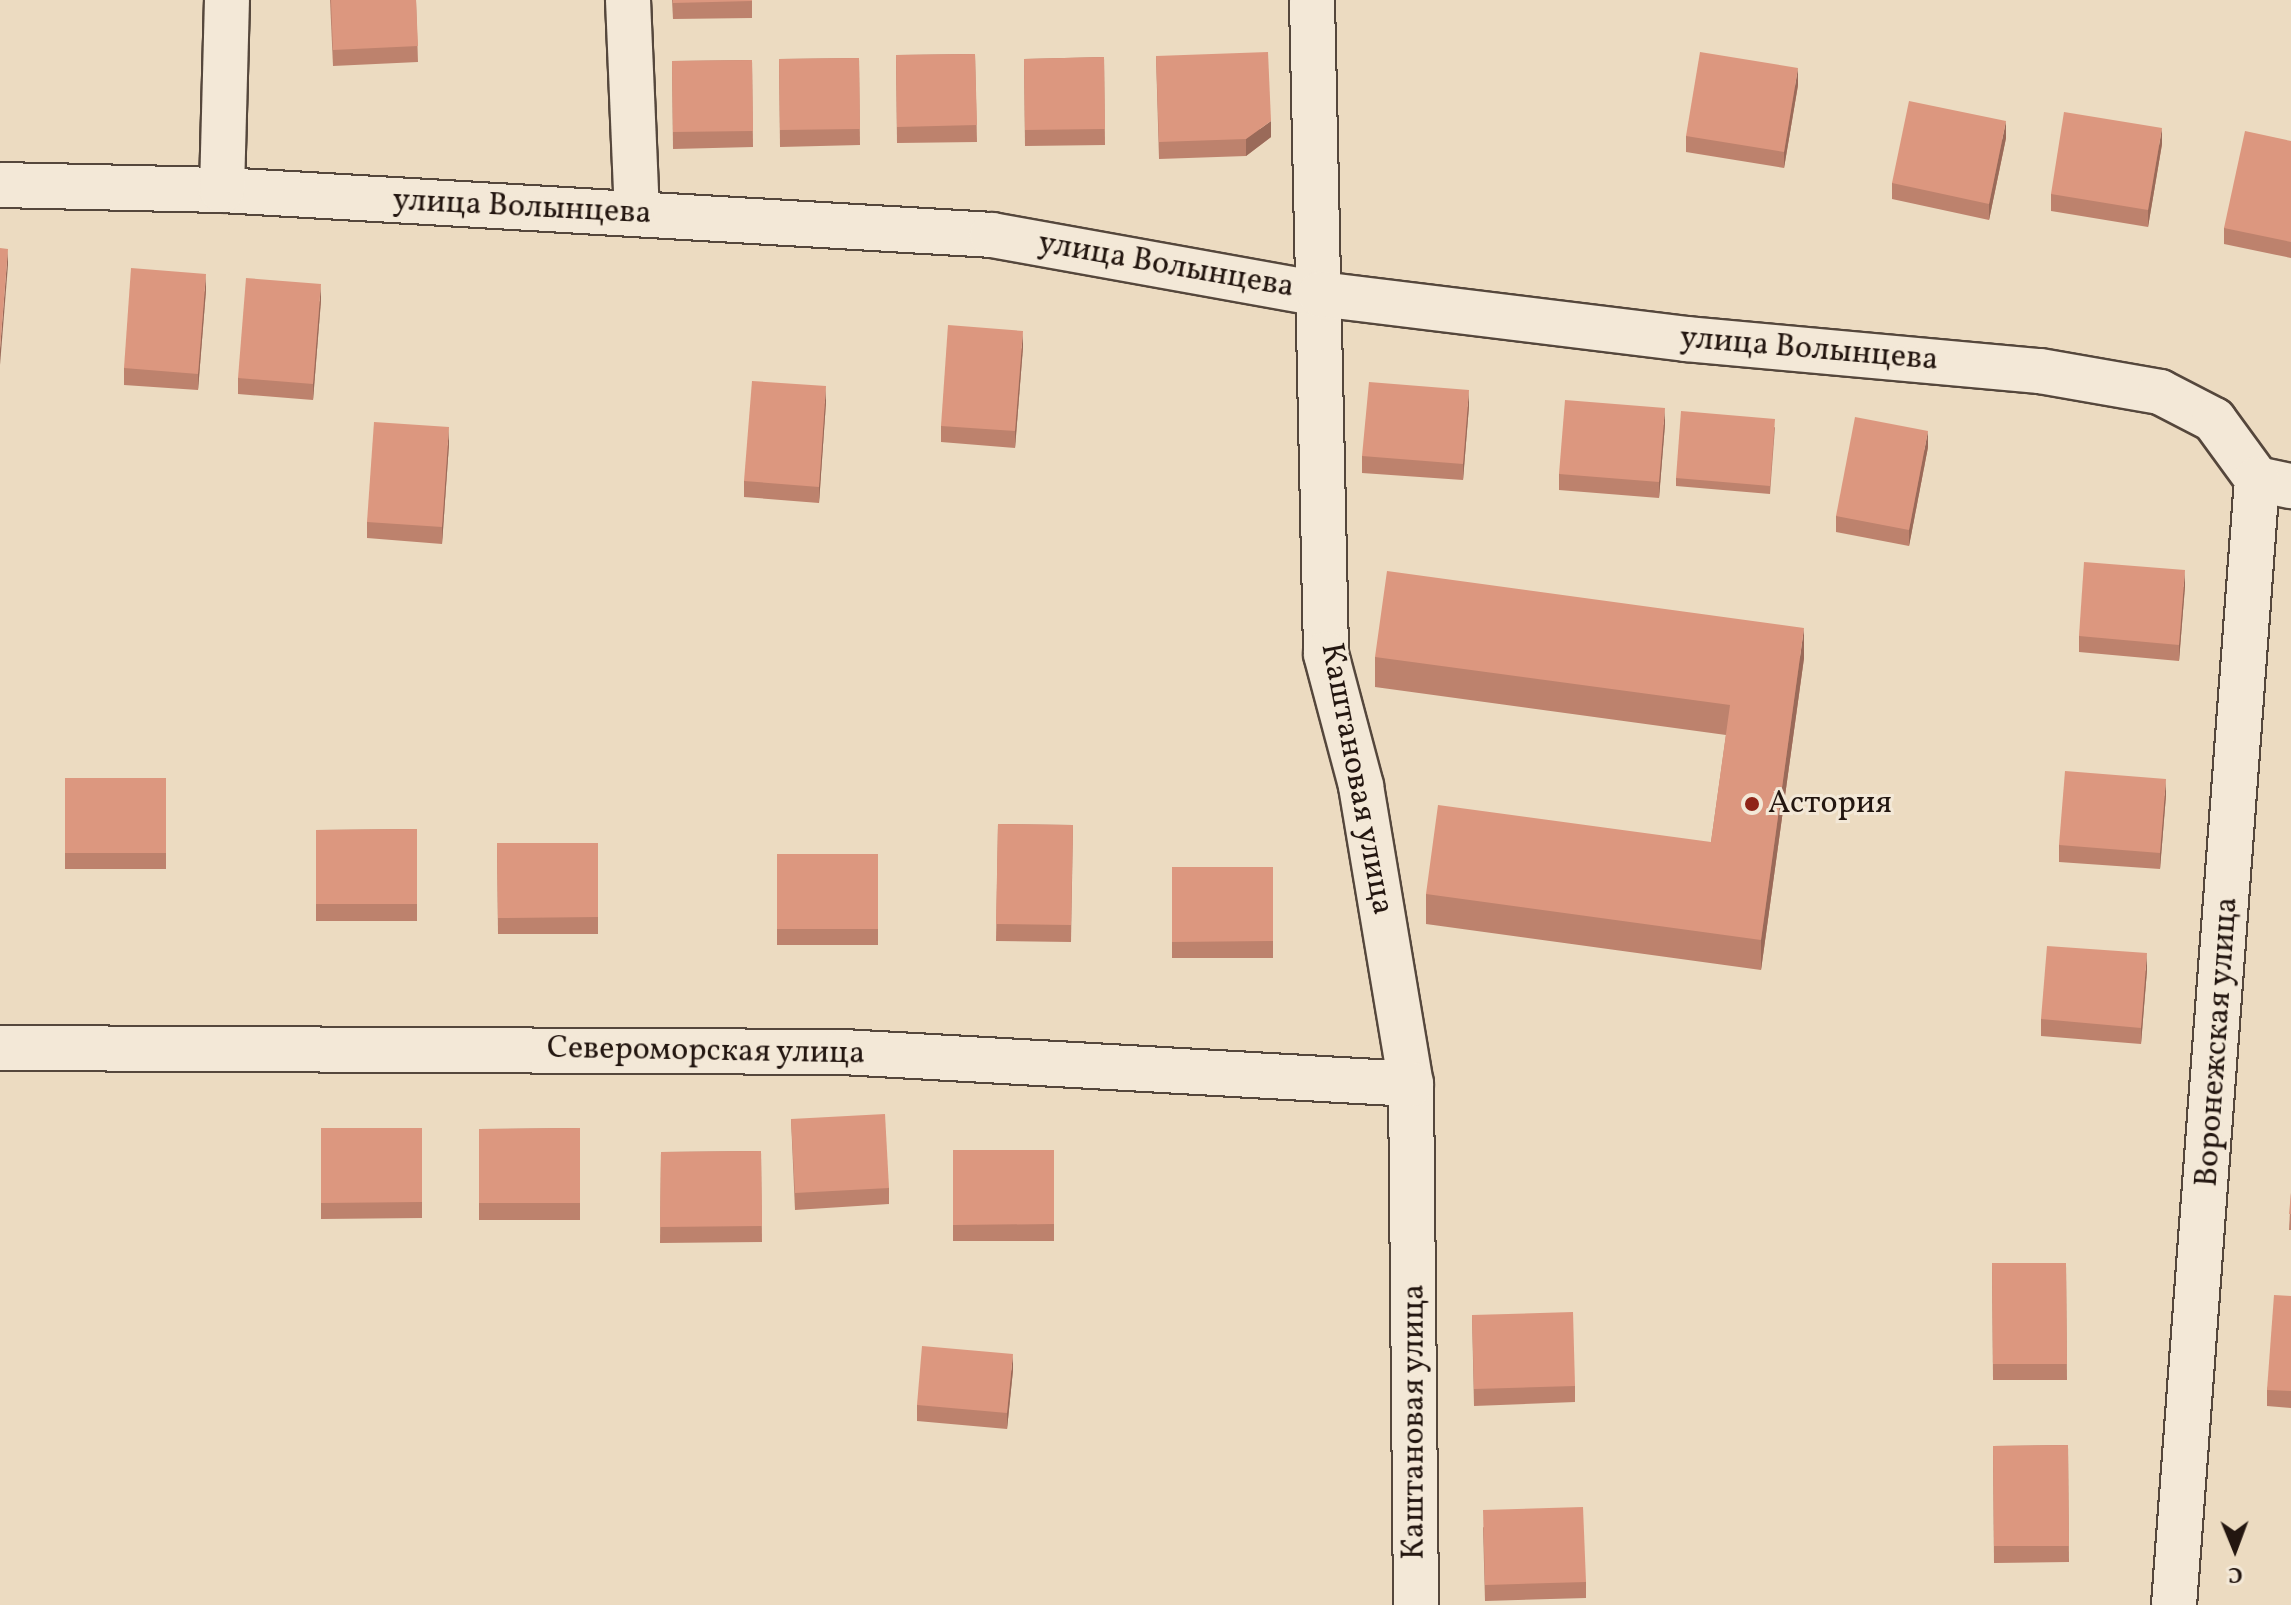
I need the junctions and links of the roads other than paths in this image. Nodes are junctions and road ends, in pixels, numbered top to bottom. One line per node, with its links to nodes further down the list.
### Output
1 (227, 0): 5 (street)
2 (628, 0): 6 (street)
3 (1312, 0): 7 (street, Каштановая улица)
4 (0, 185): 5 (street, улица Волынцева)
5 (222, 190): 6 (street, улица Волынцева)
6 (637, 214): 7 (street, улица Волынцева)
7 (1320, 294): 8 (street, улица Волынцева); 10 (street, Каштановая улица)
8 (2274, 483): 12 (street, Воронежская улица)
9 (0, 1048): 10 (street, Североморская улица)
10 (1411, 1084): 11 (street, Каштановая улица)
11 (1416, 1605)
12 (2174, 1605)

